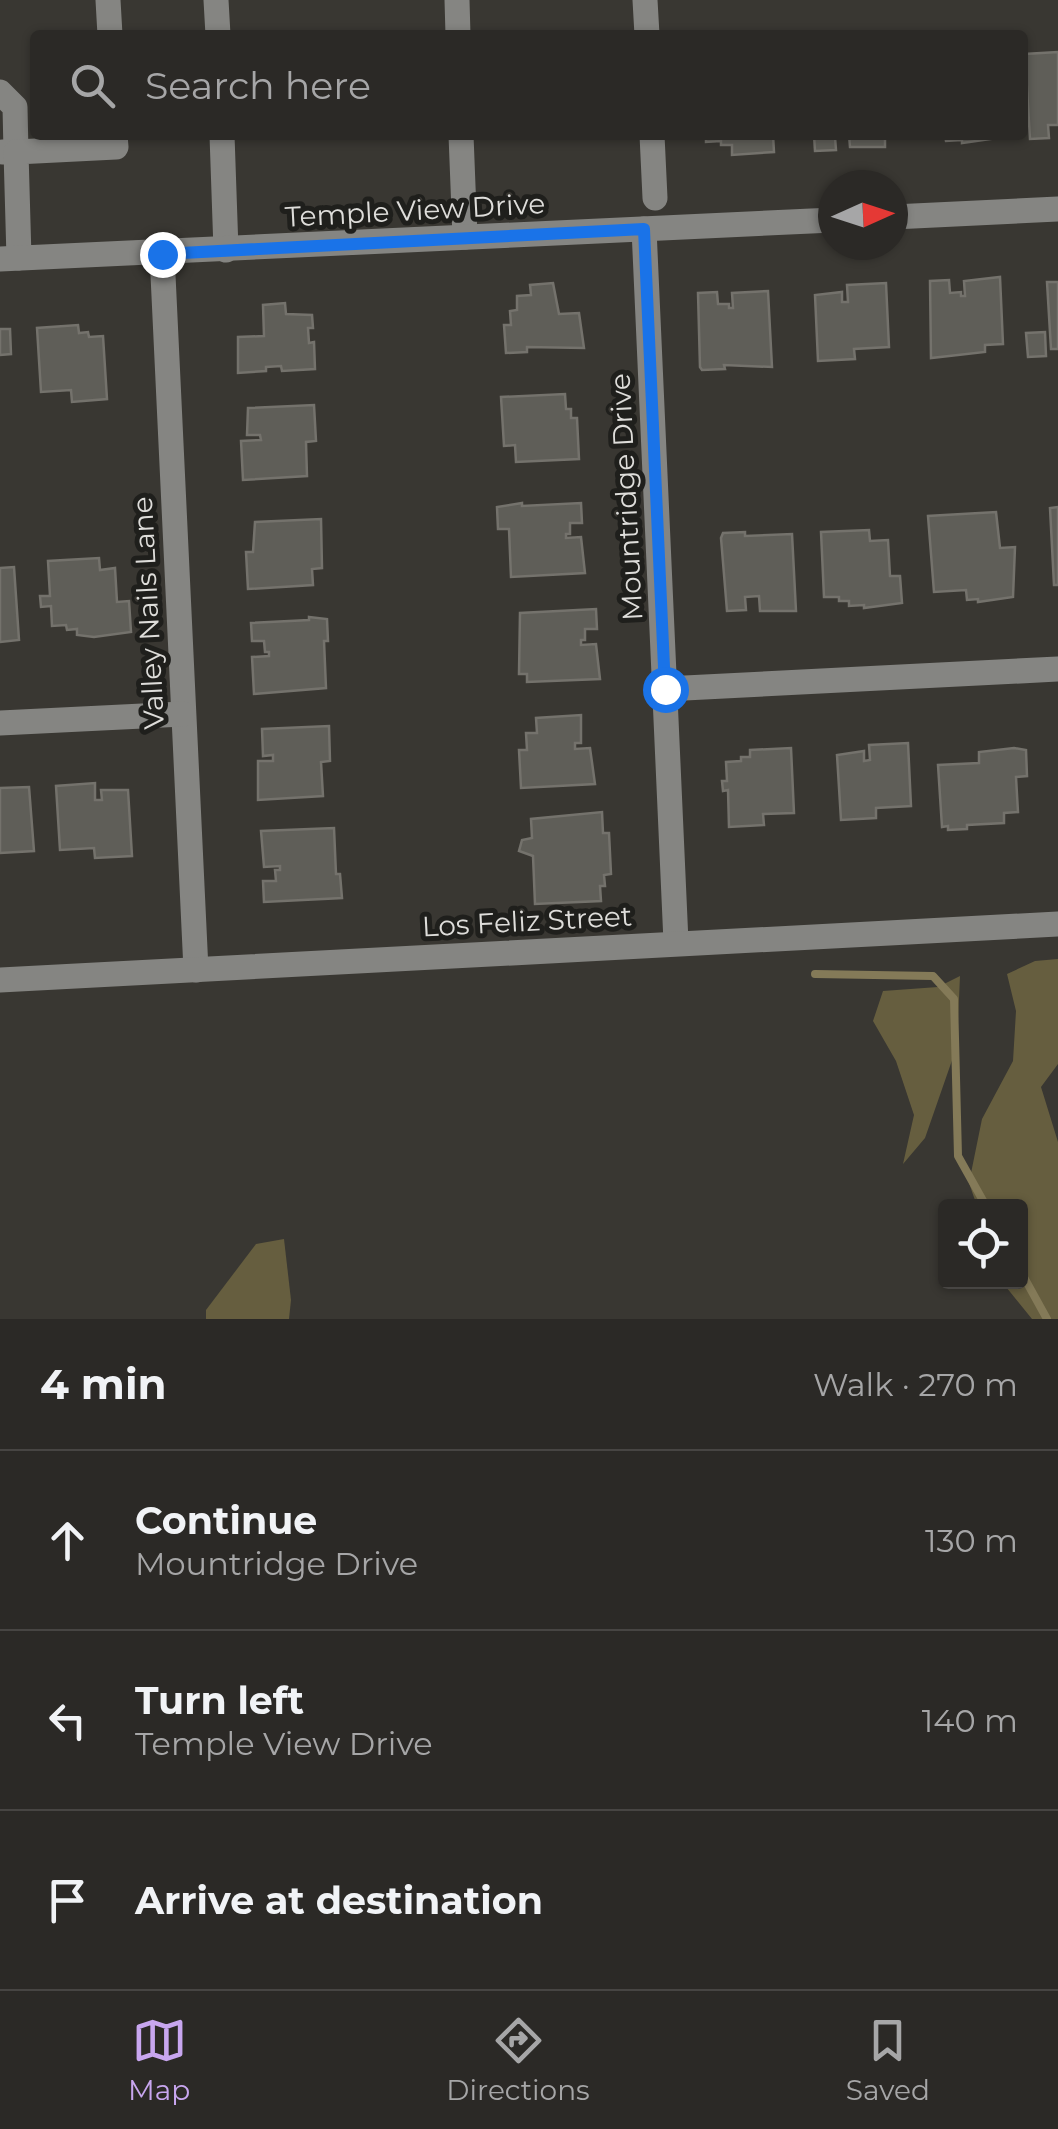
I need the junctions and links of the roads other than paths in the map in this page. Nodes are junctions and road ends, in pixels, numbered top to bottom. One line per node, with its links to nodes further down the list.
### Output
1 (108, 0): 5 (street)
2 (216, 0): 6 (street)
3 (457, 0): 7 (street)
4 (645, 0): 8 (street)
5 (110, 30)
6 (218, 30)
7 (458, 30)
8 (646, 30)
9 (0, 92): 14 (street)
10 (115, 140): 14 (street)
11 (222, 140): 21 (street)
12 (461, 140): 20 (street)
13 (652, 140): 15 (street)
14 (8, 152): 23 (street)
15 (655, 198)
16 (1058, 210): 17 (street)
17 (908, 216)
18 (818, 221): 19 (street, Temple View Drive)
19 (644, 229): 20 (street, Temple View Drive); 25 (street, Mountridge Drive)
20 (464, 237): 21 (street, Temple View Drive)
21 (226, 250): 22 (street, Temple View Drive)
22 (162, 254): 23 (street, Temple View Drive); 26 (street, Valley Nails Lane)
23 (10, 259)
24 (1058, 669): 25 (street)
25 (665, 689): 29 (street, Mountridge Drive)
26 (183, 714): 27 (street); 30 (street, Valley Nails Lane)
27 (0, 724)
28 (1058, 924): 29 (street, Los Feliz Street)
29 (676, 942): 30 (street, Los Feliz Street)
30 (196, 970): 31 (street, Los Feliz Street)
31 (0, 980)

